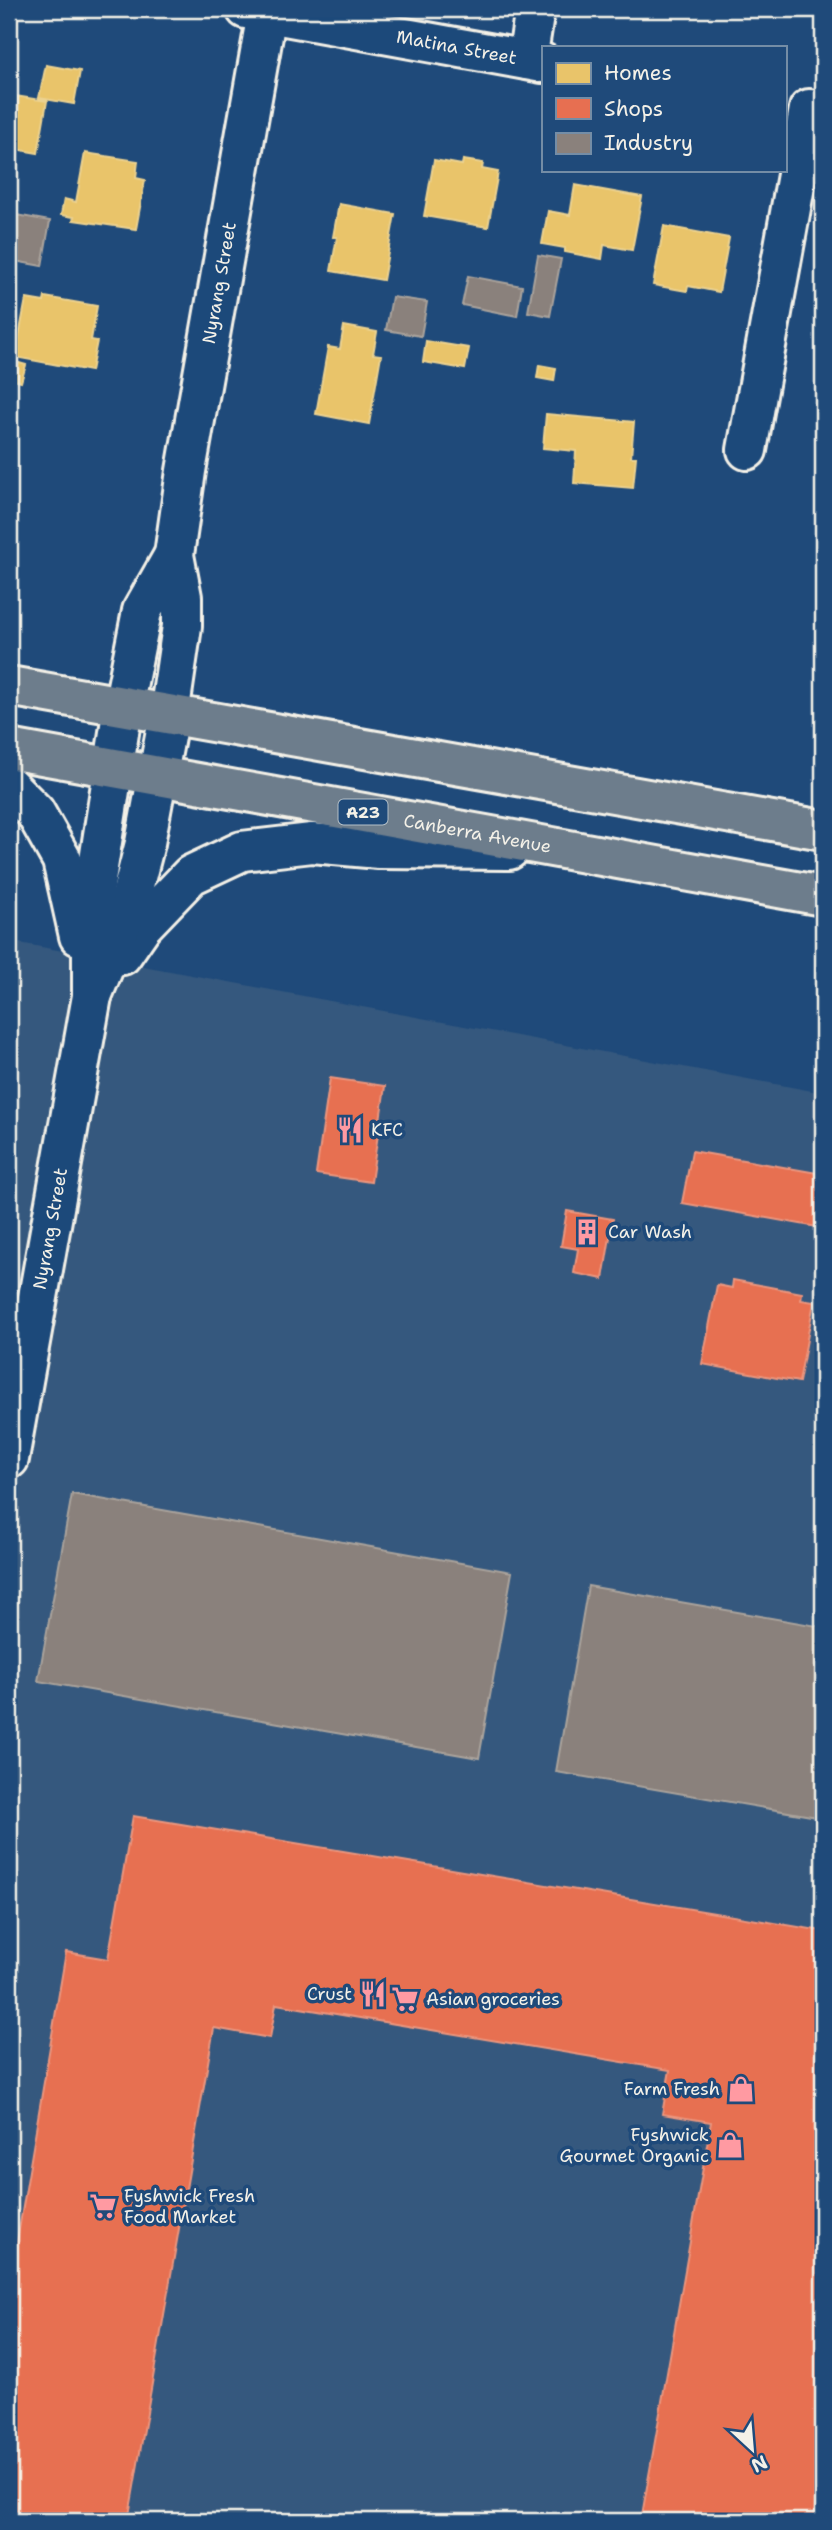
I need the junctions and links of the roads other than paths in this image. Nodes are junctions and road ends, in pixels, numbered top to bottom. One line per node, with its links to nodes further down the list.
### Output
1 (535, 9): 3 (street)
2 (257, 11): 3 (street, Matina Street); 6 (street, Nyrang Street)
3 (535, 62)
4 (806, 109): 5 (street)
5 (747, 450)
6 (174, 555): 8 (street, Nyrang Street); 9 (street, Nyrang Street)
7 (9, 686): 8 (highway)
8 (123, 707): 9 (highway); 11 (street, Nyrang Street)
9 (169, 715): 12 (street, Nyrang Street); 14 (highway)
10 (9, 749): 11 (highway, Canberra Avenue / A23)
11 (114, 767): 12 (highway, Canberra Avenue / A23); 17 (street, Nyrang Street)
12 (156, 775): 15 (highway, Canberra Avenue / A23); 17 (street, Nyrang Street)
13 (9, 786): 17 (street)
14 (823, 830)
15 (570, 850): 16 (highway, Canberra Avenue / A23); 17 (street)
16 (823, 896)
17 (92, 996): 18 (street, Nyrang Street)
18 (9, 1460)

